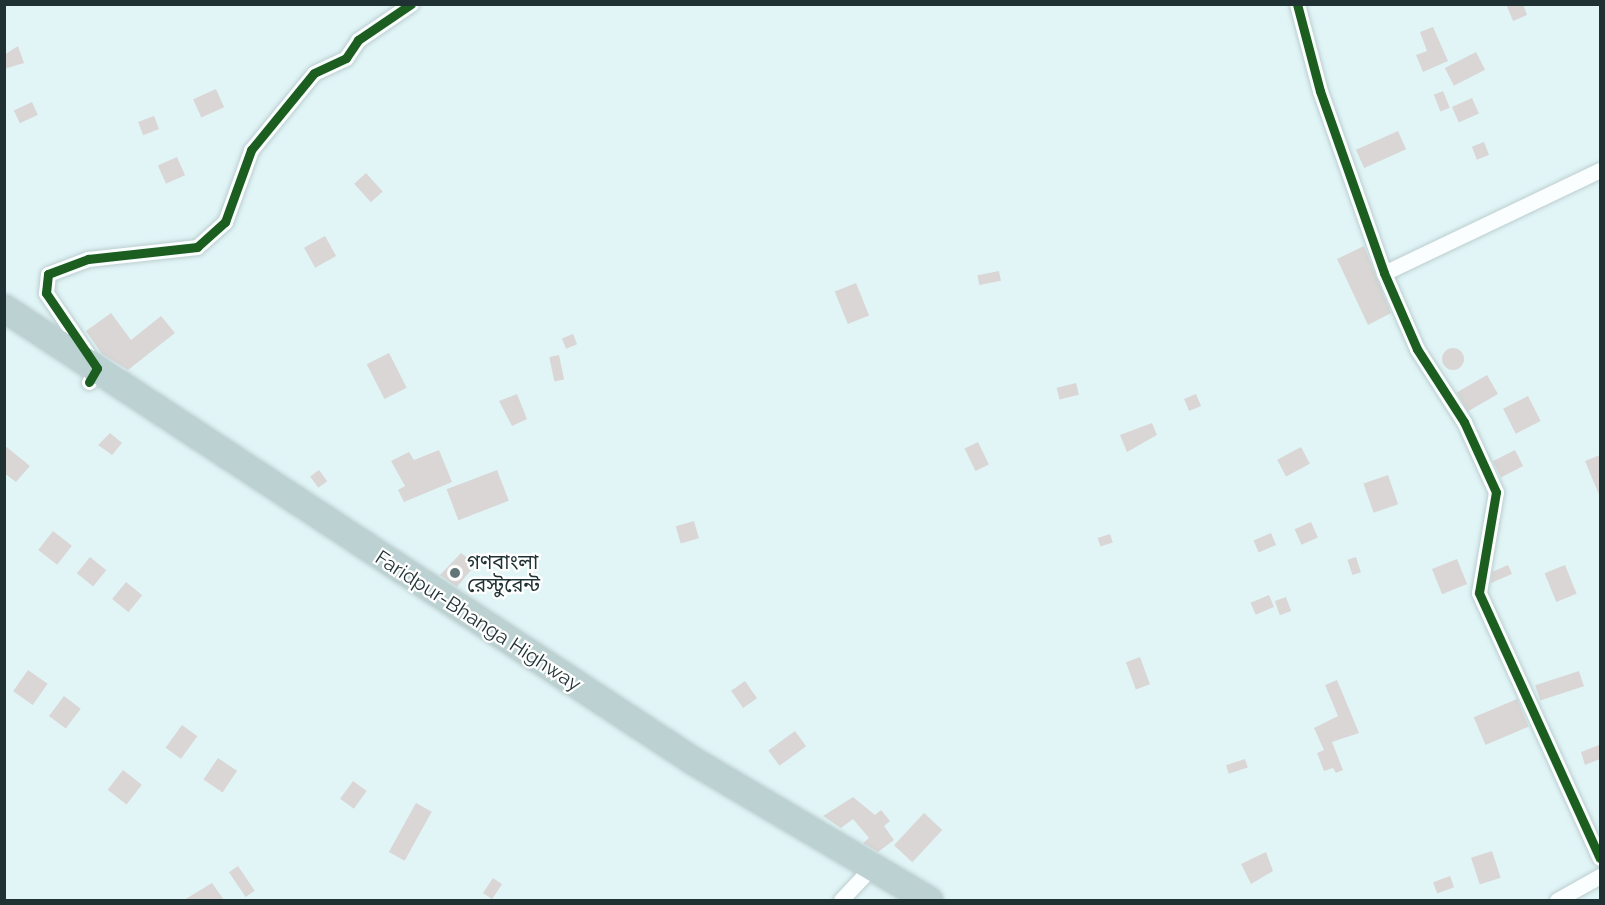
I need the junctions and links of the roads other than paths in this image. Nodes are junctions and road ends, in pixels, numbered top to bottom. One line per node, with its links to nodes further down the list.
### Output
1 (411, 4): 7 (street)
2 (1297, 4): 4 (street)
3 (1600, 170): 4 (street)
4 (1384, 273): 8 (street)
5 (4, 308): 7 (highway, Faridpur-Bhanga Highway)
6 (4, 327): 7 (highway, Faridpur-Bhanga Highway)
7 (93, 375): 10 (highway, Faridpur-Bhanga Highway)
8 (1600, 858)
9 (1600, 876): 13 (street)
10 (857, 884): 11 (highway, Faridpur-Bhanga Highway); 12 (highway, Faridpur-Bhanga Highway)
11 (895, 900)
12 (929, 900)
13 (1557, 900)

